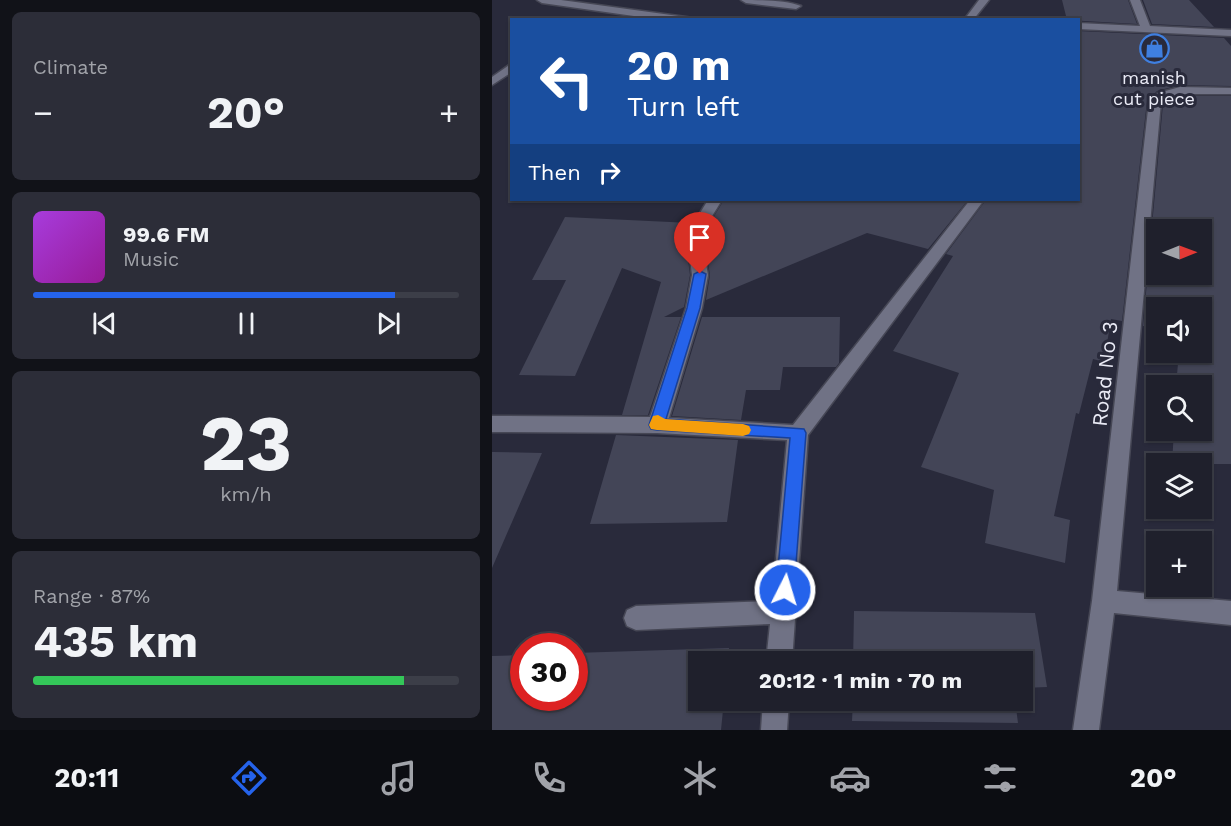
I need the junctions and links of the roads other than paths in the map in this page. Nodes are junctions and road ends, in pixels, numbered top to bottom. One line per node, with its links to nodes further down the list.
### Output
1 (543, 0): 6 (street)
2 (746, 0): 5 (street)
3 (984, 0): 8 (street)
4 (1135, 0): 10 (street)
5 (796, 6)
6 (637, 17): 7 (street)
7 (659, 18)
8 (970, 18)
9 (1080, 26): 10 (street)
10 (1146, 30): 11 (street)
11 (1231, 33)
12 (510, 68): 13 (street)
13 (492, 82)
14 (1231, 91): 20 (street, Road No 3)
15 (714, 201): 18 (street)
16 (976, 201): 19 (street)
17 (492, 424): 18 (street)
18 (657, 425): 19 (street)
19 (798, 433): 21 (street)
20 (1104, 601): 22 (street); 27 (street, Road No 3)
21 (783, 612): 23 (street); 24 (street)
22 (1231, 613)
23 (636, 618)
24 (780, 651)
25 (775, 711): 26 (street)
26 (774, 730)
27 (1086, 730)

